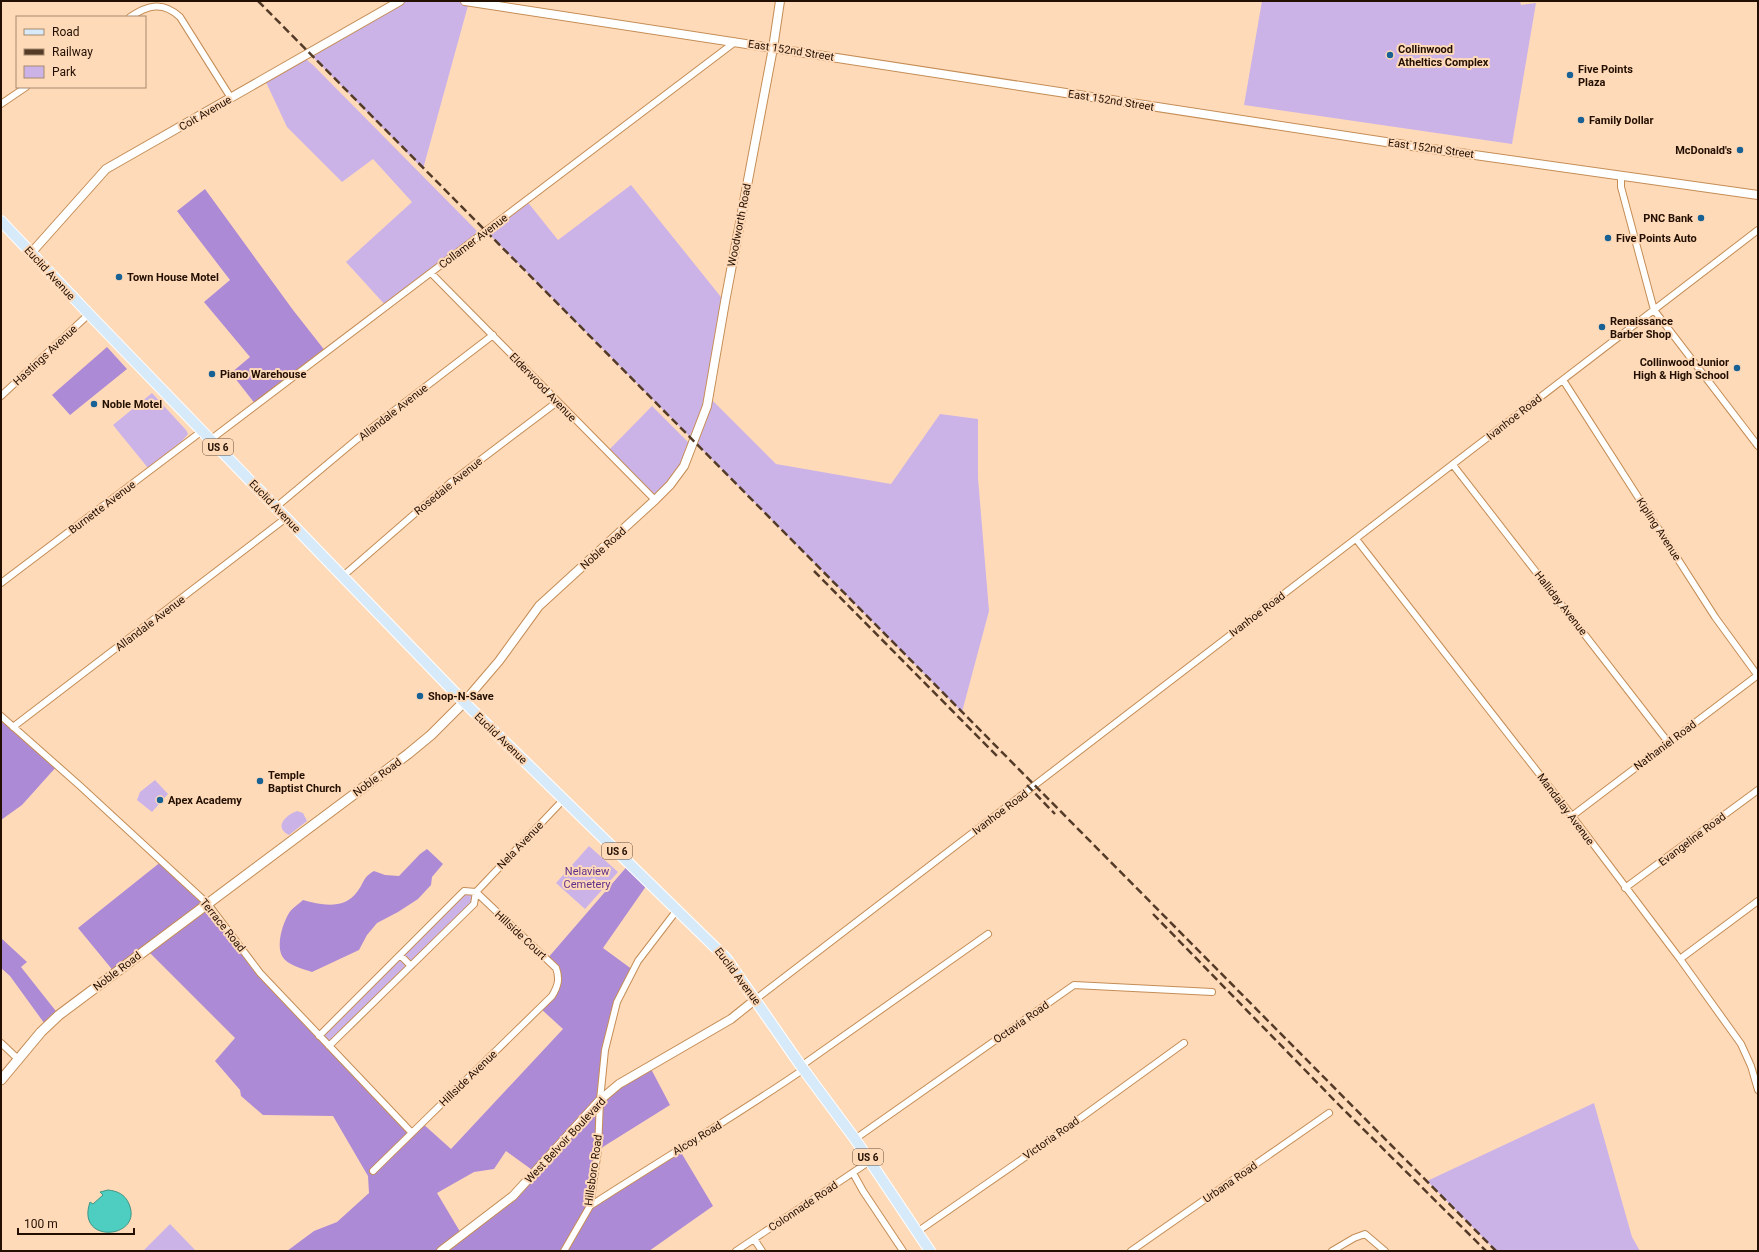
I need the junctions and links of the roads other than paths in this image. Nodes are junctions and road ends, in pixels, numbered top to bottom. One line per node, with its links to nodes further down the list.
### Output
1 (400, 1): 8 (street, Coit Avenue)
2 (467, 1): 5 (street, East 152nd Street)
3 (780, 1): 6 (street, Woodworth Road)
4 (131, 16): 8 (street)
5 (735, 42): 6 (street, East 152nd Street); 15 (street, Collamer Avenue)
6 (773, 48): 10 (street, East 152nd Street); 24 (street, Woodworth Road)
7 (25, 88): 9 (street)
8 (231, 98): 14 (street, Coit Avenue)
9 (1, 104)
10 (1621, 176): 11 (street, East 152nd Street); 16 (street)
11 (1758, 195)
12 (1, 221): 14 (main road, Euclid Avenue / US 6)
13 (1758, 230): 16 (street, Ivanhoe Road)
14 (32, 252): 17 (main road, Euclid Avenue / US 6)
15 (431, 273): 18 (street, Elderwood Avenue); 23 (street, Collamer Avenue)
16 (1654, 310): 19 (street, Ivanhoe Road); 25 (street)
17 (89, 314): 20 (street, Hastings Avenue); 22 (main road, Euclid Avenue / US 6)
18 (493, 335): 21 (street, Elderwood Avenue); 28 (street, Allandale Avenue)
19 (1563, 380): 26 (street, Ivanhoe Road); 33 (street, Kipling Avenue)
20 (1, 396)
21 (557, 402): 27 (street, Elderwood Avenue); 31 (street, Rosedale Avenue)
22 (202, 431): 23 (main road, Euclid Avenue / US 6); 32 (street, Burnette Avenue)
23 (210, 440): 28 (main road, Euclid Avenue / US 6)
24 (692, 446): 27 (street, Noble Road)
25 (1758, 446)
26 (1453, 465): 30 (street, Ivanhoe Road); 37 (street, Halliday Avenue)
27 (656, 500): 34 (street, Noble Road)
28 (276, 507): 29 (main road, Euclid Avenue / US 6)
29 (286, 518): 31 (main road, Euclid Avenue / US 6); 36 (street, Allandale Avenue)
30 (1356, 539): 40 (street, Mandalay Avenue); 52 (street, Ivanhoe Road)
31 (343, 576): 34 (main road, Euclid Avenue / US 6)
32 (1, 582)
33 (1758, 675): 37 (street, Nathaniel Road)
34 (464, 702): 39 (main road, Euclid Avenue / US 6); 44 (main road, Noble Road)
35 (1, 716): 36 (street, Terrace Road)
36 (13, 727): 44 (street, Terrace Road)
37 (1668, 742): 40 (street, Nathaniel Road)
38 (1758, 790): 41 (street, Evangeline Road)
39 (564, 799): 42 (street, Nela Avenue); 45 (main road, Euclid Avenue / US 6)
40 (1572, 816): 41 (street, Mandalay Avenue)
41 (1625, 888): 48 (street, Mandalay Avenue)
42 (476, 892): 47 (street); 49 (street, Nela Avenue); 50 (street, Hillside Court)
43 (1758, 901): 48 (street)
44 (208, 904): 53 (street, Terrace Road); 57 (main road, Noble Road)
45 (677, 910): 52 (main road, Euclid Avenue / US 6); 61 (street, Hillsboro Road)
46 (988, 934): 58 (street, Alcoy Road)
47 (400, 954): 49 (street); 53 (street)
48 (1680, 959): 60 (street, Mandalay Avenue)
49 (411, 966): 56 (street, Nela Avenue)
50 (559, 982): 63 (street, Hillside Avenue)
51 (1212, 992): 64 (street, Octavia Road)
52 (756, 999): 58 (main road, Euclid Avenue / US 6); 61 (street, West Belvoir Boulevard)
53 (319, 1036): 56 (street, Terrace Road)
54 (1, 1043): 57 (street)
55 (1184, 1043): 69 (street, Victoria Road)
56 (329, 1046): 63 (street, Terrace Road)
57 (18, 1059): 59 (main road, Noble Road)
58 (802, 1067): 64 (main road, Euclid Avenue / US 6); 68 (street, Alcoy Road)
59 (1, 1080)
60 (1758, 1090)
61 (600, 1100): 68 (street, Hillsboro Road); 71 (street, West Belvoir Boulevard)
62 (1328, 1113): 77 (street, Urbana Road)
63 (412, 1133): 66 (street, Hillside Avenue)
64 (855, 1139): 65 (main road, Euclid Avenue / US 6)
65 (870, 1161): 67 (street, Colonnade Road); 69 (main road, Euclid Avenue / US 6)
66 (373, 1171)
67 (853, 1172): 70 (street, Colonnade Road); 75 (street)
68 (590, 1206): 72 (street, Hillsboro Road)
69 (917, 1232): 76 (main road, Euclid Avenue / US 6)
70 (754, 1239): 73 (street, Colonnade Road); 74 (street)
71 (441, 1251)
72 (564, 1251)
73 (736, 1251)
74 (762, 1251)
75 (903, 1251)
76 (930, 1251)
77 (1131, 1251)
78 (1332, 1251): 79 (street)
79 (1384, 1251)

